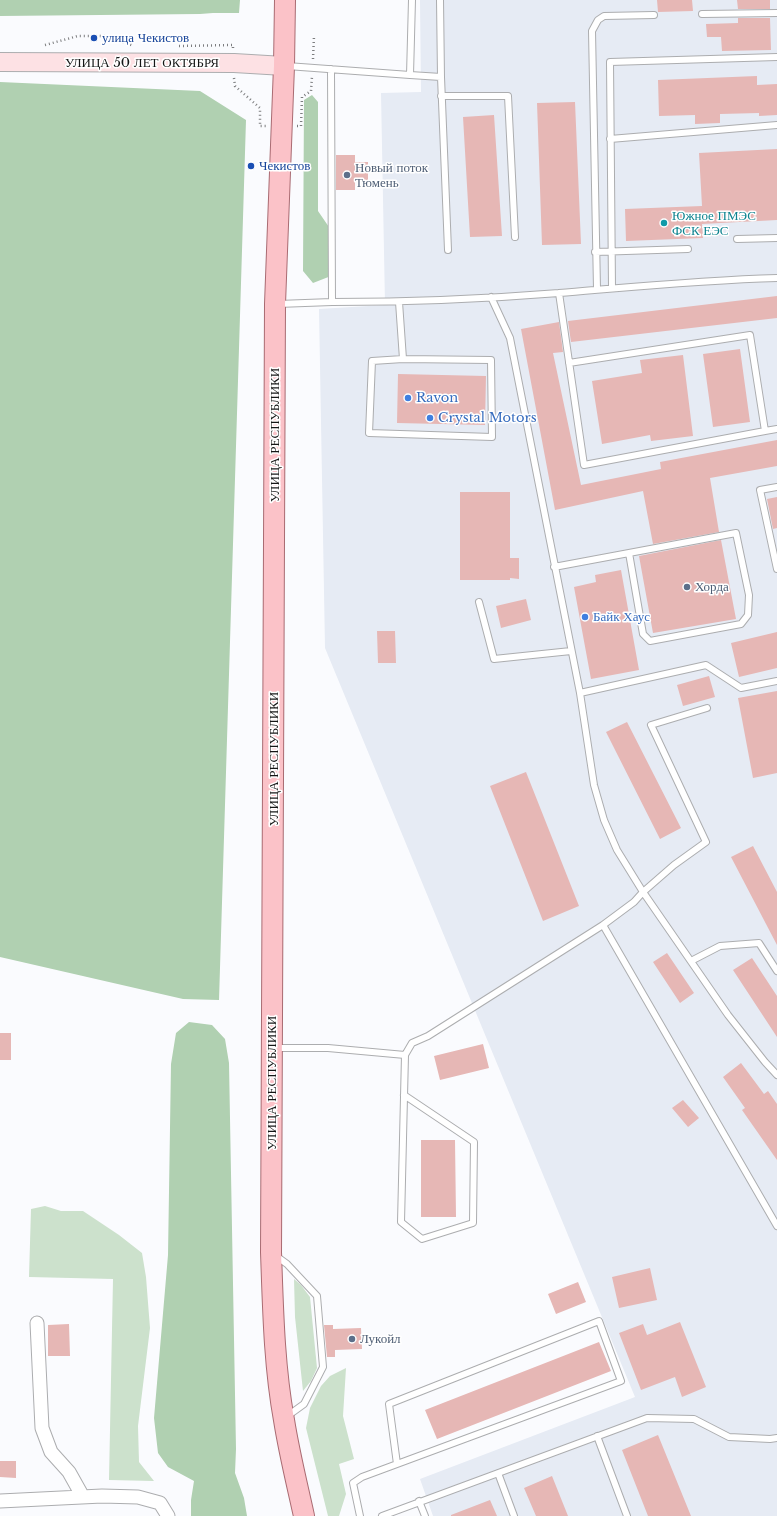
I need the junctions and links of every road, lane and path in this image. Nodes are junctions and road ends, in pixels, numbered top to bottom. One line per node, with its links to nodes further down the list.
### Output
1 (285, 0): 9 (main road, УЛИЦА РЕСПУБЛИКИ)
2 (412, 0): 11 (lane)
3 (440, 0): 12 (lane)
4 (777, 13): 5 (lane)
5 (702, 14)
6 (654, 15): 21 (lane)
7 (777, 57): 15 (lane)
8 (0, 62): 9 (main road, УЛИЦА 50 ЛЕТ ОКТЯБРЯ)
9 (284, 66): 10 (lane); 30 (main road, УЛИЦА РЕСПУБЛИКИ)
10 (331, 69): 11 (lane); 28 (lane)
11 (410, 75): 12 (lane)
12 (441, 77): 13 (lane)
13 (441, 96): 16 (lane); 20 (lane)
14 (777, 125): 15 (lane)
15 (610, 139): 22 (lane)
16 (515, 237)
17 (777, 238): 18 (lane)
18 (737, 239)
19 (688, 249): 22 (lane)
20 (448, 250)
21 (596, 252): 22 (lane); 25 (lane)
22 (611, 252): 24 (lane)
23 (777, 278): 24 (lane)
24 (612, 288): 25 (lane)
25 (597, 289): 26 (lane)
26 (559, 293): 27 (lane); 32 (lane)
27 (491, 297): 29 (lane); 37 (lane)
28 (332, 302): 29 (lane); 30 (lane)
29 (399, 302): 31 (lane)
30 (275, 304): 48 (main road, УЛИЦА РЕСПУБЛИКИ)
31 (403, 359): 31 (lane)
32 (569, 363): 34 (lane); 34 (lane)
33 (777, 430): 34 (lane)
34 (765, 431)
35 (777, 486): 38 (lane)
36 (629, 553): 36 (lane); 37 (lane)
37 (554, 567): 40 (lane)
38 (777, 568)
39 (479, 602): 40 (lane)
40 (571, 651): 42 (lane)
41 (777, 681): 42 (lane)
42 (580, 693): 44 (lane)
43 (707, 708): 44 (lane)
44 (643, 892): 45 (lane); 46 (lane)
45 (603, 925): 49 (lane); 52 (lane)
46 (691, 961): 47 (lane); 50 (lane)
47 (777, 971)
48 (272, 1048): 49 (lane); 53 (main road, УЛИЦА РЕСПУБЛИКИ)
49 (405, 1055): 51 (lane)
50 (777, 1075)
51 (404, 1095): 51 (lane)
52 (777, 1226)
53 (271, 1252): 55 (main road, УЛИЦА РЕСПУБЛИКИ); 55 (lane)
54 (38, 1323): 60 (street)
55 (284, 1419): 64 (main road, УЛИЦА РЕСПУБЛИКИ)
56 (596, 1436): 57 (lane); 59 (lane); 69 (lane)
57 (777, 1438)
58 (397, 1464): 58 (lane); 65 (lane)
59 (498, 1473): 62 (lane); 68 (lane)
60 (83, 1497): 61 (street); 63 (street)
61 (0, 1501)
62 (419, 1501): 66 (lane); 67 (lane)
63 (168, 1516)
64 (304, 1516)
65 (360, 1516)
66 (382, 1516)
67 (425, 1516)
68 (514, 1516)
69 (627, 1516)

